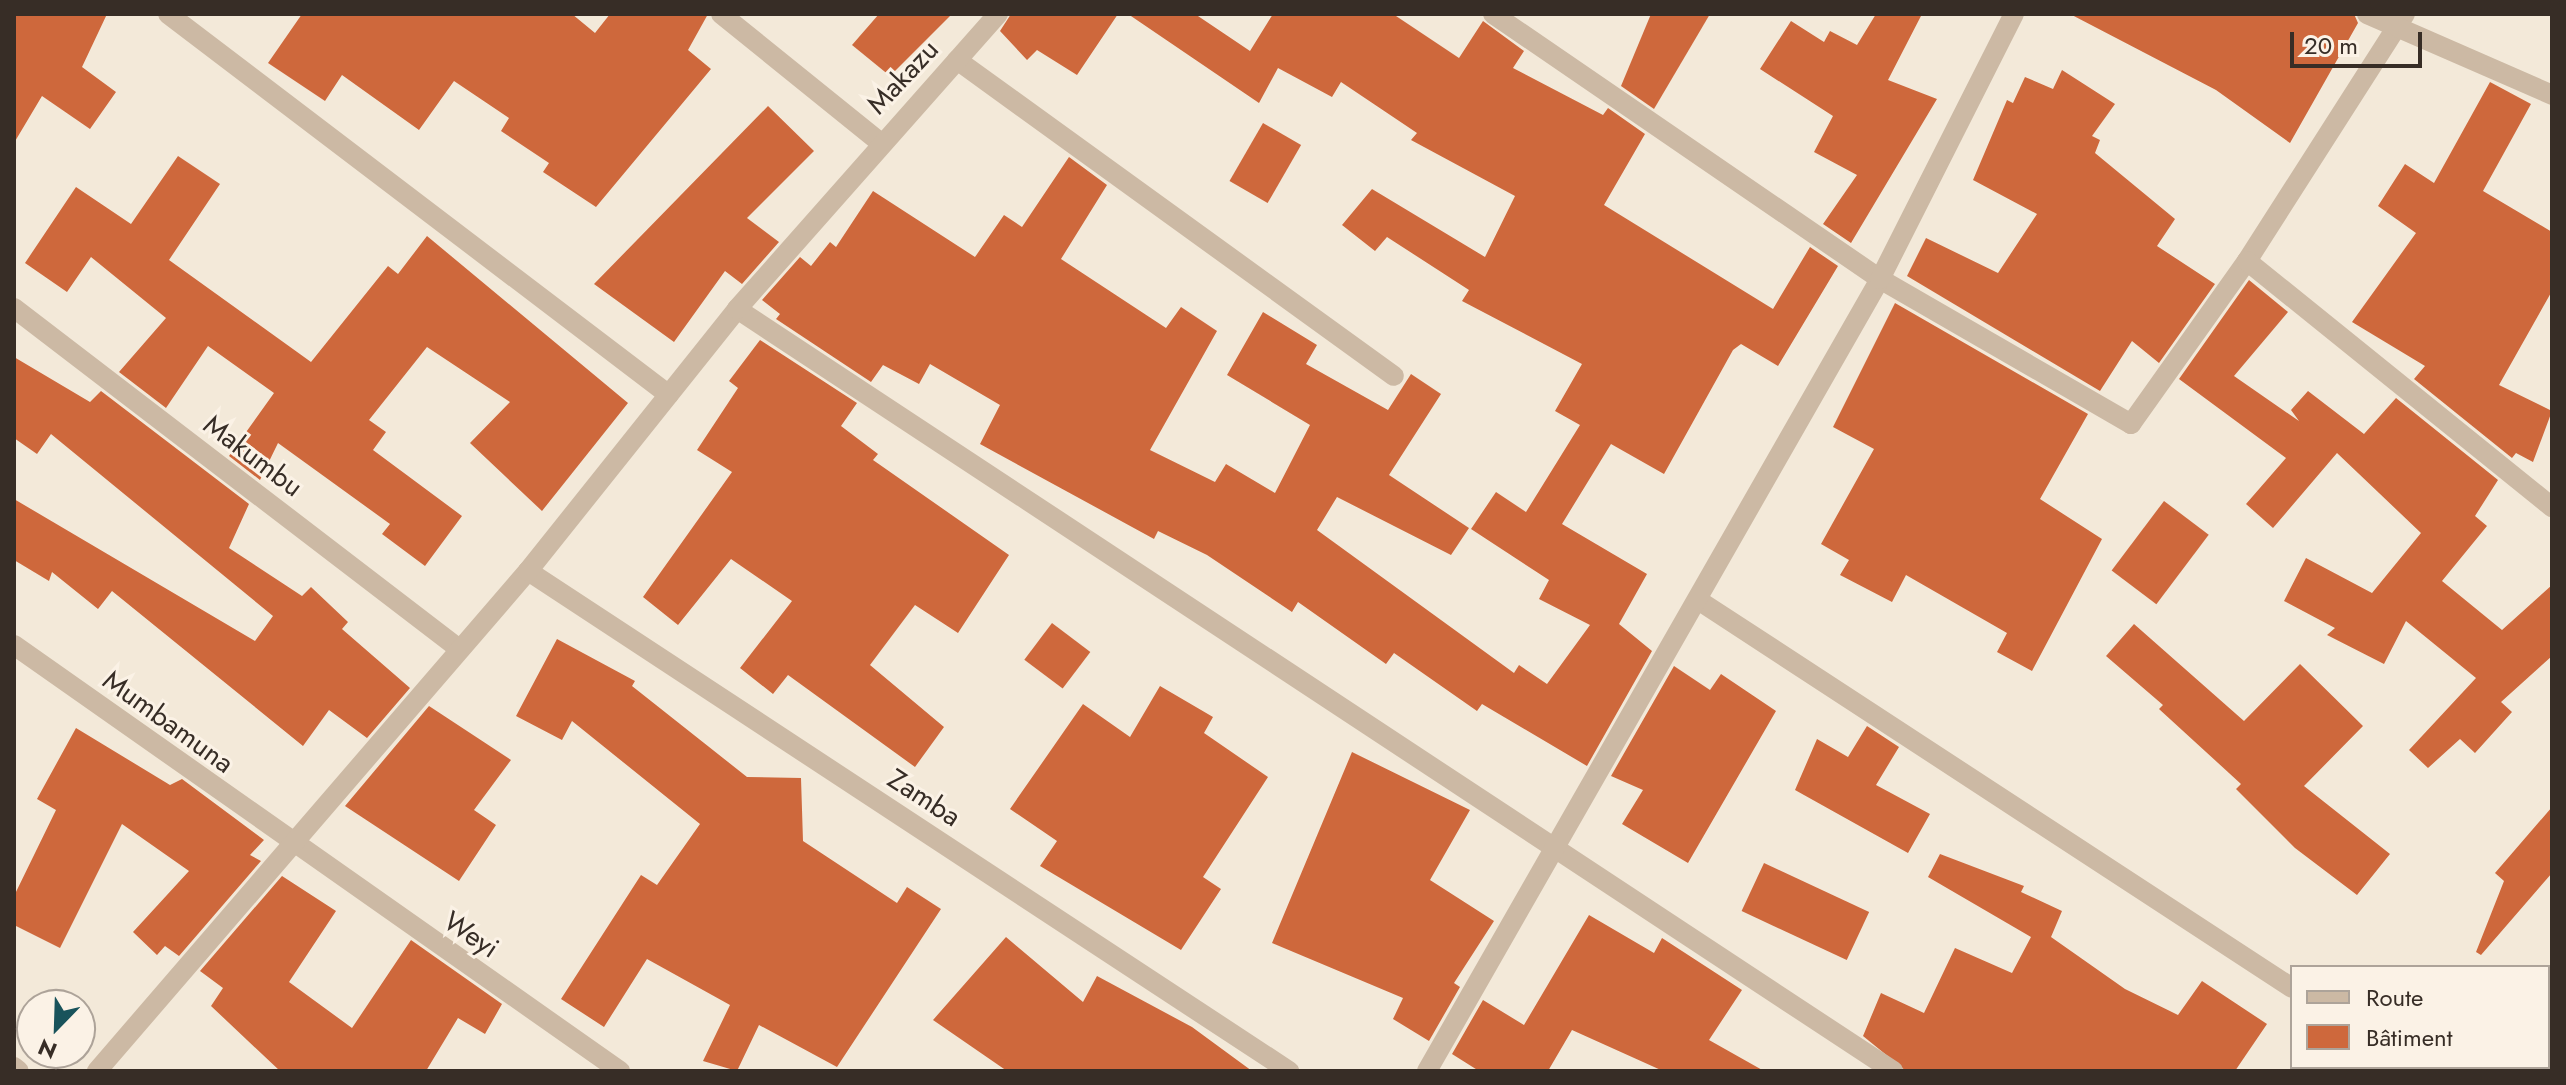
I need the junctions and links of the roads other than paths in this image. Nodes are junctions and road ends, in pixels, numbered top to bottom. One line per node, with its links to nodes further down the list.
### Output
1 (168, 14): 16 (street)
2 (721, 14): 10 (street)
3 (998, 14): 8 (street, Makazu)
4 (1493, 14): 12 (street)
5 (2014, 14): 12 (street)
6 (2367, 14): 7 (street)
7 (2402, 20): 9 (street); 11 (street)
8 (957, 60): 10 (street, Makazu); 15 (street)
9 (2552, 95)
10 (881, 143): 14 (street, Makazu)
11 (2247, 261): 12 (street); 17 (street)
12 (1880, 279): 19 (street)
13 (14, 308): 21 (street, Makumbu)
14 (737, 309): 16 (street, Makazu); 23 (street)
15 (1394, 376)
16 (669, 395): 18 (street, Makazu)
17 (2552, 507)
18 (528, 571): 21 (street, Makazu); 29 (street, Zamba)
19 (1698, 600): 23 (street); 24 (street)
20 (14, 645): 22 (street, Mumbamuna)
21 (458, 648): 22 (street, Makazu)
22 (289, 844): 27 (street, Makazu); 28 (street, Weyi)
23 (1557, 845): 30 (street); 31 (street)
24 (2290, 987)
25 (14, 1067): 26 (street)
26 (19, 1071)
27 (97, 1071)
28 (620, 1071)
29 (1289, 1071)
30 (1427, 1071)
31 (1893, 1071)

